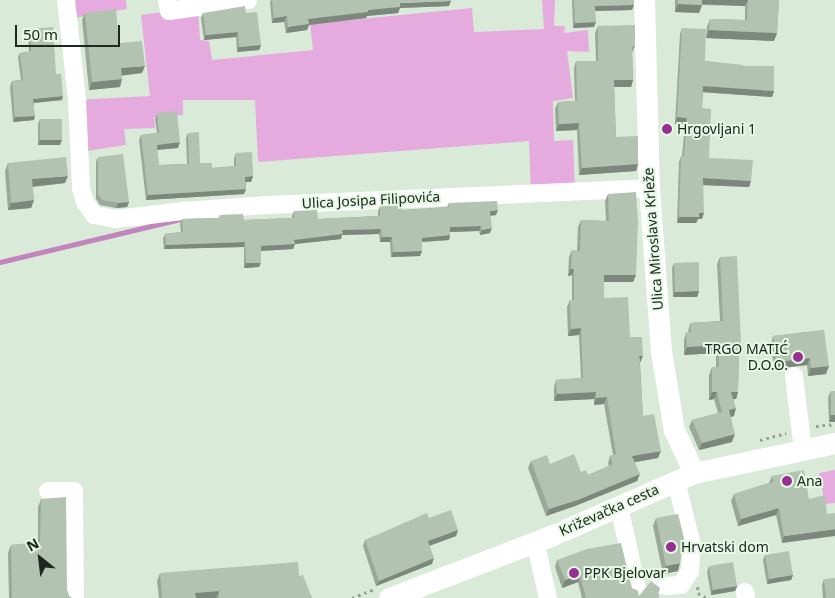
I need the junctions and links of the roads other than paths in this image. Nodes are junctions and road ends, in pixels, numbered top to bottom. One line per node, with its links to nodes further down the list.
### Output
1 (66, 0): 5 (street, Ulica Josipa Filipovića)
2 (167, 0): 3 (street)
3 (248, 0)
4 (644, 0): 5 (main road, Ulica Miroslava Krleže)
5 (649, 188): 9 (main road, Ulica Miroslava Krleže)
6 (794, 376): 8 (street)
7 (835, 443): 8 (main road, Križevačka cesta)
8 (803, 450): 9 (main road, Križevačka cesta)
9 (685, 477): 11 (main road, Križevačka cesta); 13 (street)
10 (48, 491): 15 (street)
11 (618, 506): 12 (main road, Križevačka cesta); 14 (street)
12 (535, 541): 16 (main road, Križevačka cesta); 17 (street)
13 (658, 584)
14 (637, 588)
15 (75, 598)
16 (390, 598)
17 (548, 598)

